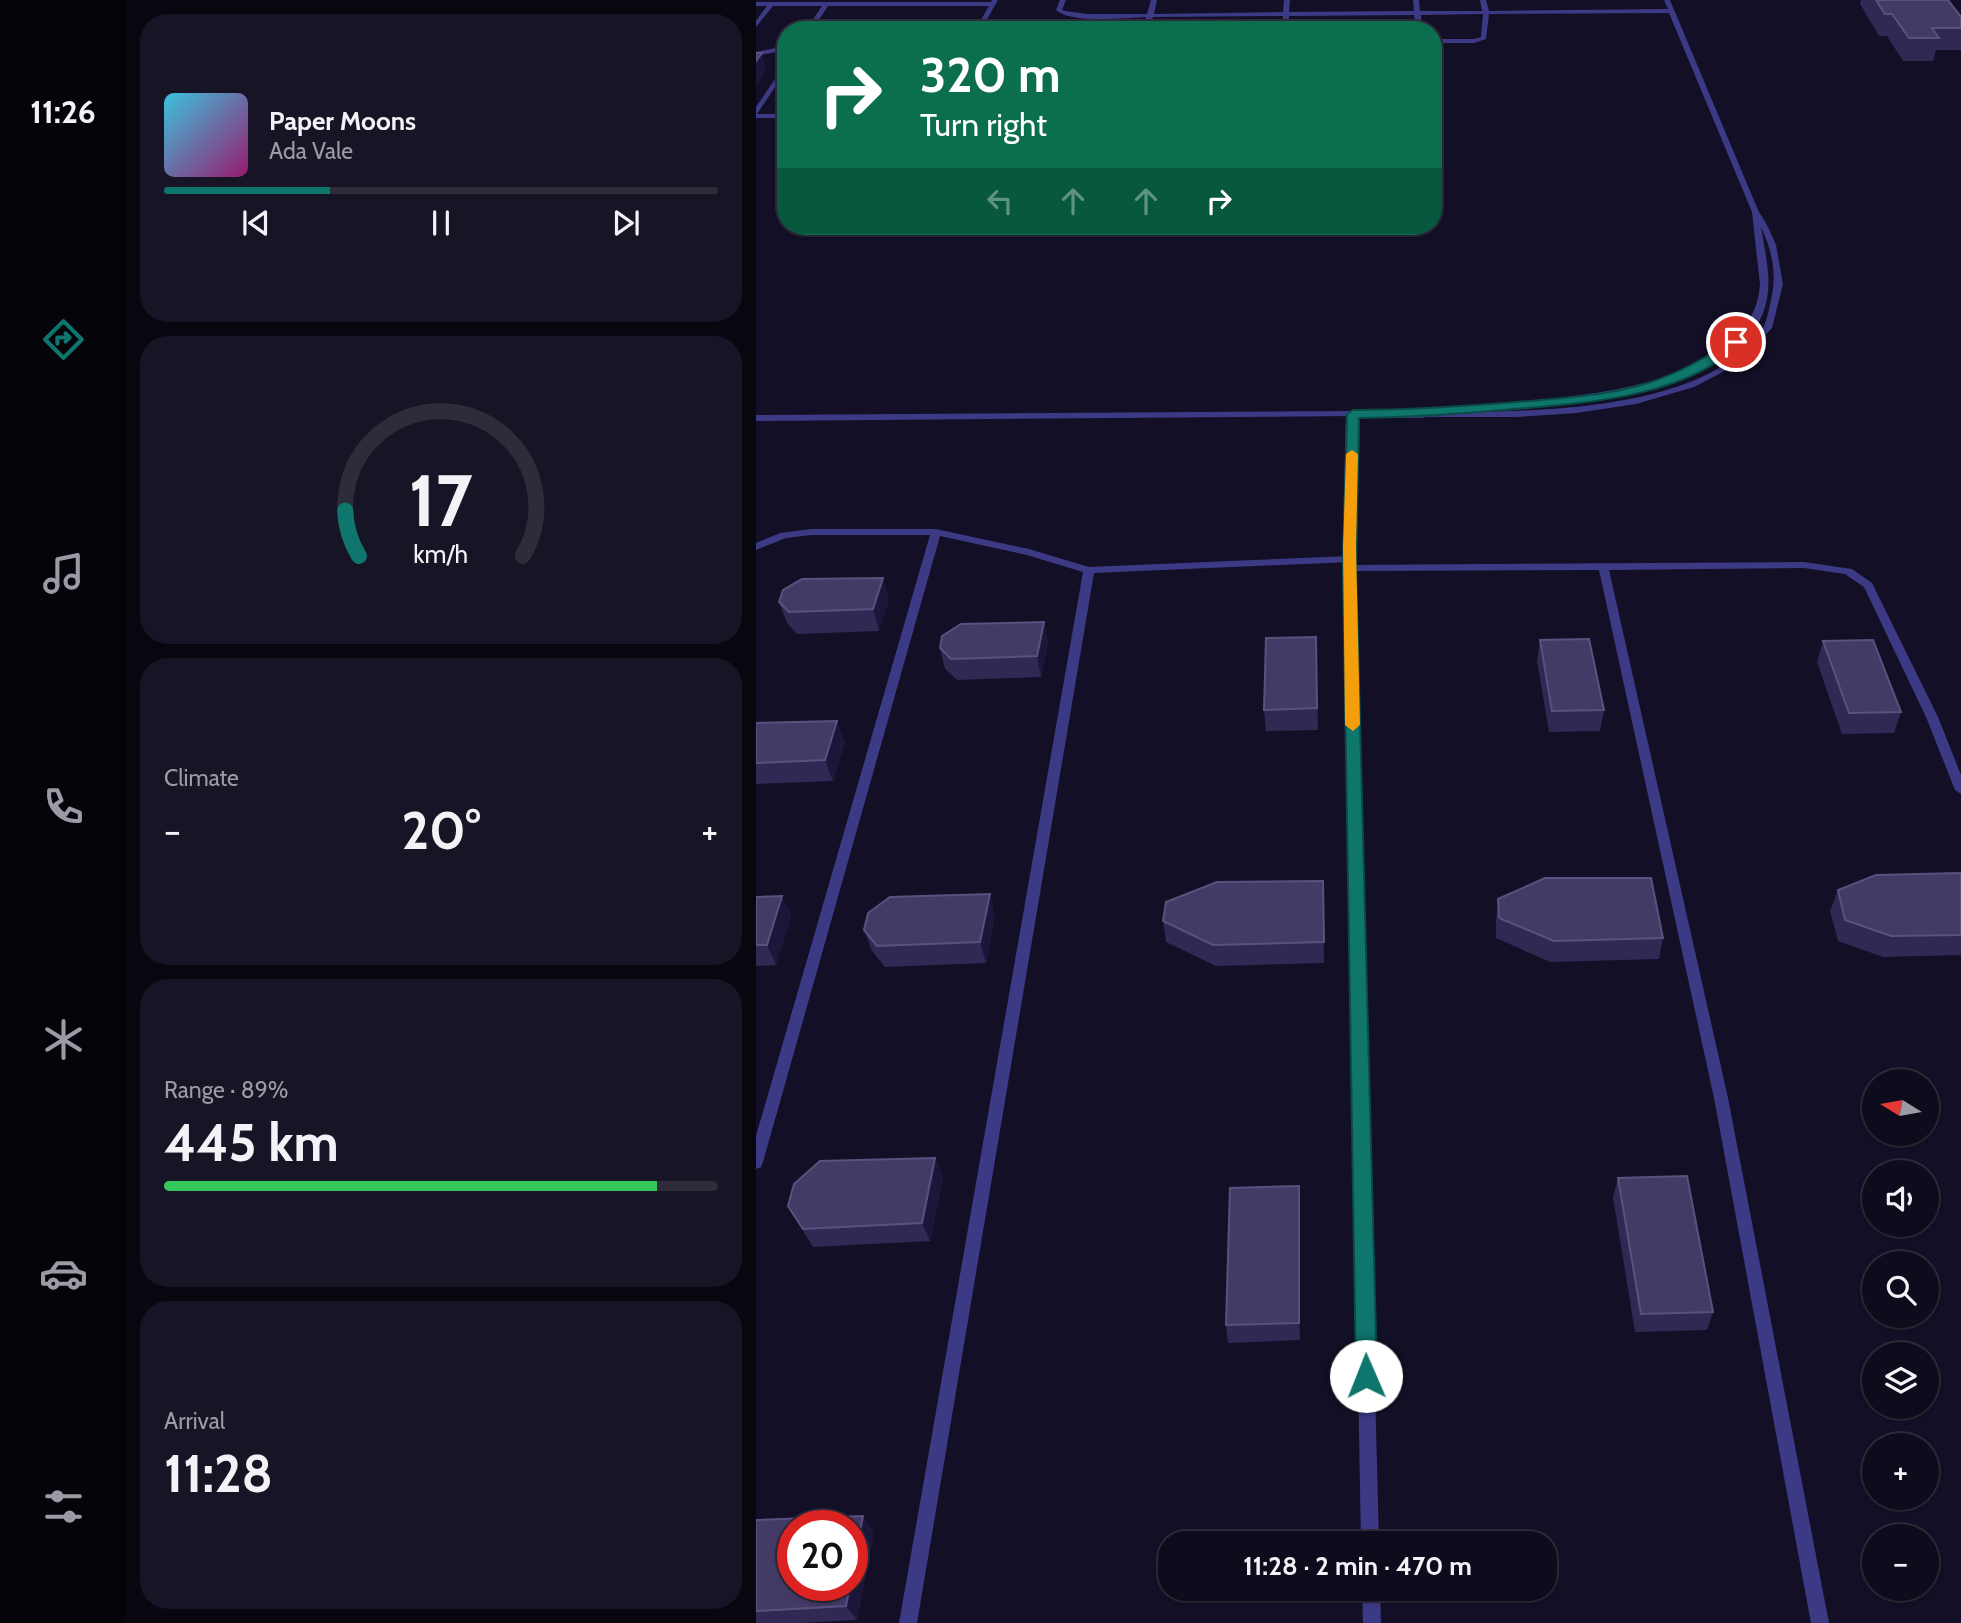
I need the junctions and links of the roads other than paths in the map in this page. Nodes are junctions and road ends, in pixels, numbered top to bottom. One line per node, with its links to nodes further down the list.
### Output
1 (1063, 0): 15 (lane)
2 (1154, 0): 15 (lane)
3 (1287, 0): 14 (lane)
4 (1416, 0): 13 (lane)
5 (1483, 0): 12 (lane)
6 (1667, 0): 11 (lane)
7 (994, 2): 10 (lane); 17 (lane)
8 (756, 4): 9 (lane)
9 (771, 4): 10 (lane); 21 (lane)
10 (827, 4): 16 (lane)
11 (1672, 11): 12 (lane); 28 (lane)
12 (1486, 13): 13 (lane); 22 (lane)
13 (1418, 14): 14 (lane); 20 (lane)
14 (1286, 15): 15 (lane); 19 (lane)
15 (1149, 16): 18 (lane)
16 (815, 21)
17 (983, 21)
18 (1148, 21)
19 (1286, 21)
20 (1418, 21)
21 (756, 25)
22 (1442, 41)
23 (777, 50): 24 (lane)
24 (756, 54)
25 (777, 80): 26 (lane)
26 (756, 114): 27 (lane)
27 (777, 115)
28 (1754, 209): 30 (lane); 30 (lane)
29 (1353, 414): 30 (street); 31 (lane); 34 (street)
30 (1423, 414)
31 (756, 418)
32 (936, 532): 33 (lane); 36 (lane); 38 (lane)
33 (756, 547)
34 (1350, 564): 35 (lane); 36 (lane); 39 (lane)
35 (1603, 566): 37 (lane); 43 (lane)
36 (1089, 570): 41 (lane)
37 (1961, 790)
38 (756, 1162)
39 (1370, 1531)
40 (1371, 1601): 42 (lane)
41 (908, 1623)
42 (1372, 1623)
43 (1820, 1623)

